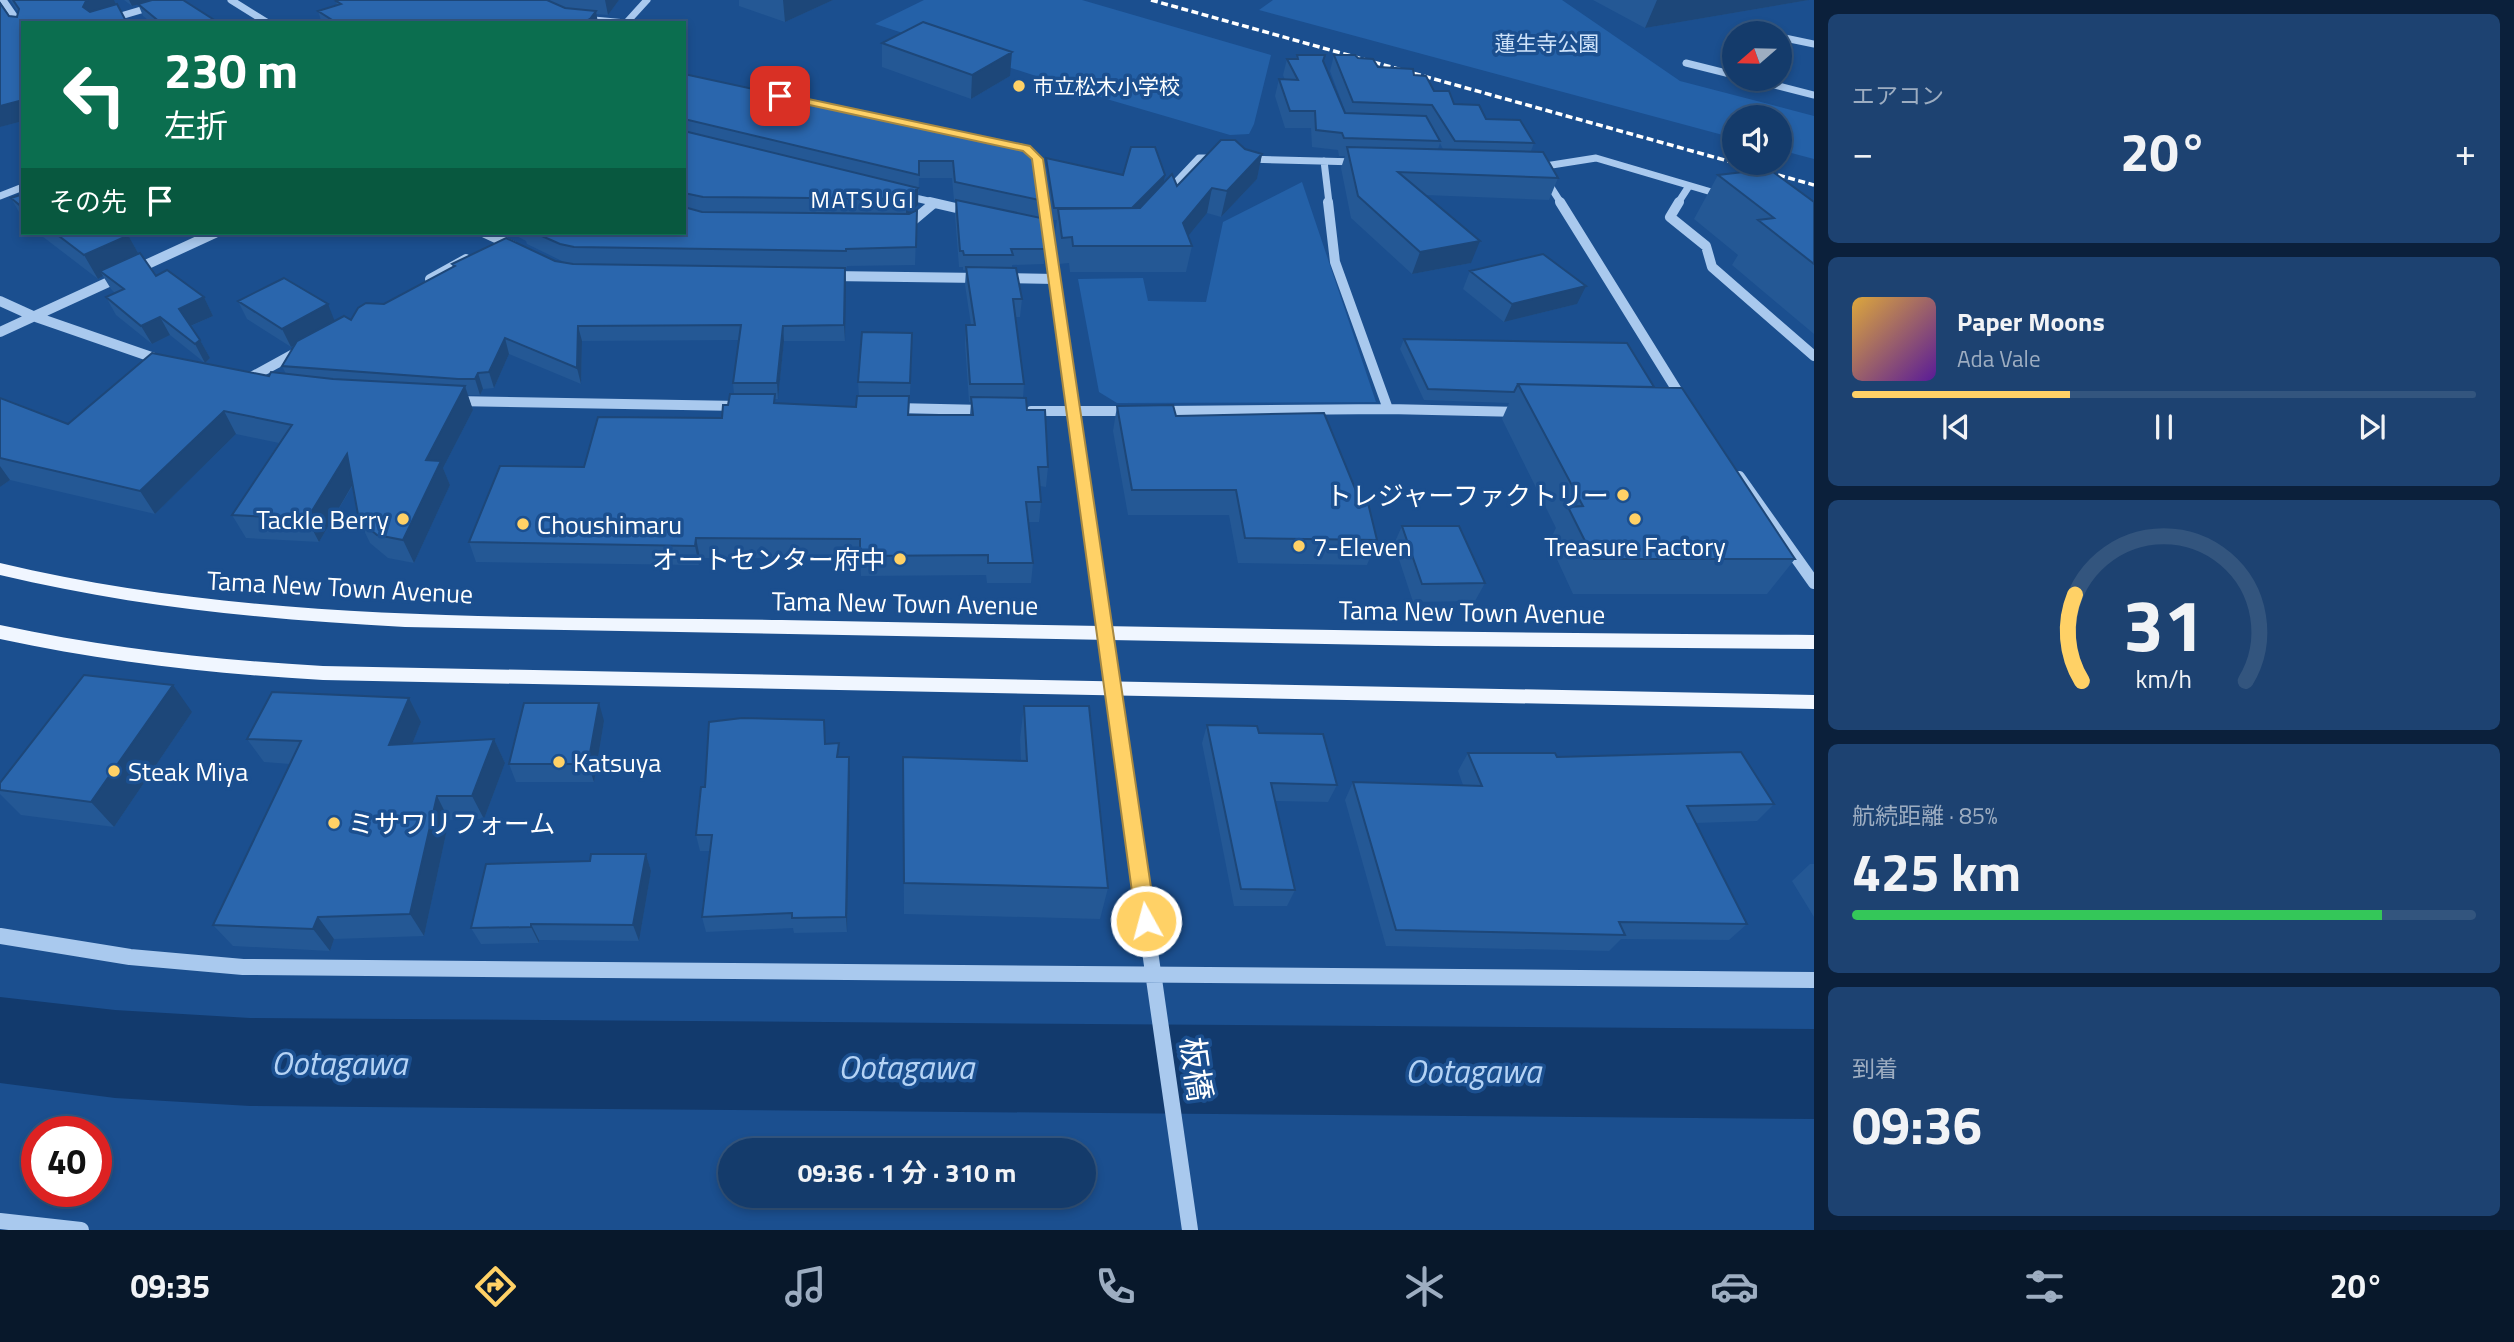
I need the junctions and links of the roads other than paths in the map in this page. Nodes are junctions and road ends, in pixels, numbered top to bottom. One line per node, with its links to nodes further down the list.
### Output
1 (3, 0): 10 (street)
2 (175, 0): 6 (street)
3 (233, 0): 7 (street)
4 (647, 0): 9 (street)
5 (571, 18): 8 (street)
6 (104, 21)
7 (265, 21)
8 (604, 21)
9 (628, 21)
10 (21, 26)
11 (1792, 39): 12 (street)
12 (1814, 44)
13 (1686, 63): 14 (lane)
14 (1722, 72)
15 (1792, 89): 16 (street)
16 (1814, 95)
17 (1013, 146): 34 (street, 板橋)
18 (1223, 158): 28 (street)
19 (1236, 158): 20 (street)
20 (1324, 161): 21 (street); 55 (street)
21 (1364, 162)
22 (1525, 167): 23 (street)
23 (1539, 167): 24 (street); 50 (street)
24 (1689, 186): 29 (street); 46 (street)
25 (21, 188): 27 (street)
26 (895, 193): 30 (street)
27 (0, 196)
28 (1161, 198)
29 (1739, 200)
30 (934, 203): 31 (street); 32 (street)
31 (985, 214)
32 (895, 224)
33 (1035, 225): 34 (street)
34 (1053, 227): 40 (street, 板橋)
35 (211, 235): 43 (street)
36 (487, 235): 37 (street)
37 (519, 249)
38 (474, 255): 41 (street)
39 (818, 276): 40 (street)
40 (1055, 279): 56 (street, 板橋)
41 (419, 285)
42 (0, 301): 43 (street)
43 (33, 316): 44 (street); 47 (street)
44 (0, 332)
45 (306, 347): 48 (street)
46 (1814, 356)
47 (177, 366)
48 (270, 385)
49 (436, 400): 51 (street)
50 (1685, 404)
51 (746, 406)
52 (883, 408): 53 (street)
53 (992, 410)
54 (1020, 410): 56 (street)
55 (1388, 410): 56 (street); 57 (street)
56 (1074, 411): 62 (street, 板橋)
57 (1527, 412)
58 (1731, 467): 60 (street)
59 (0, 569): 62 (main road, Tama New Town Avenue)
60 (1814, 583)
61 (0, 632): 64 (main road)
62 (1107, 633): 63 (main road, Tama New Town Avenue); 64 (street, 板橋)
63 (1814, 642)
64 (1115, 689): 65 (main road); 67 (street, 板橋)
65 (1814, 702)
66 (0, 936): 67 (street)
67 (1153, 976): 68 (street); 71 (street, 板橋)
68 (1814, 980)
69 (5, 1224): 70 (street)
70 (81, 1230)
71 (1190, 1230)

